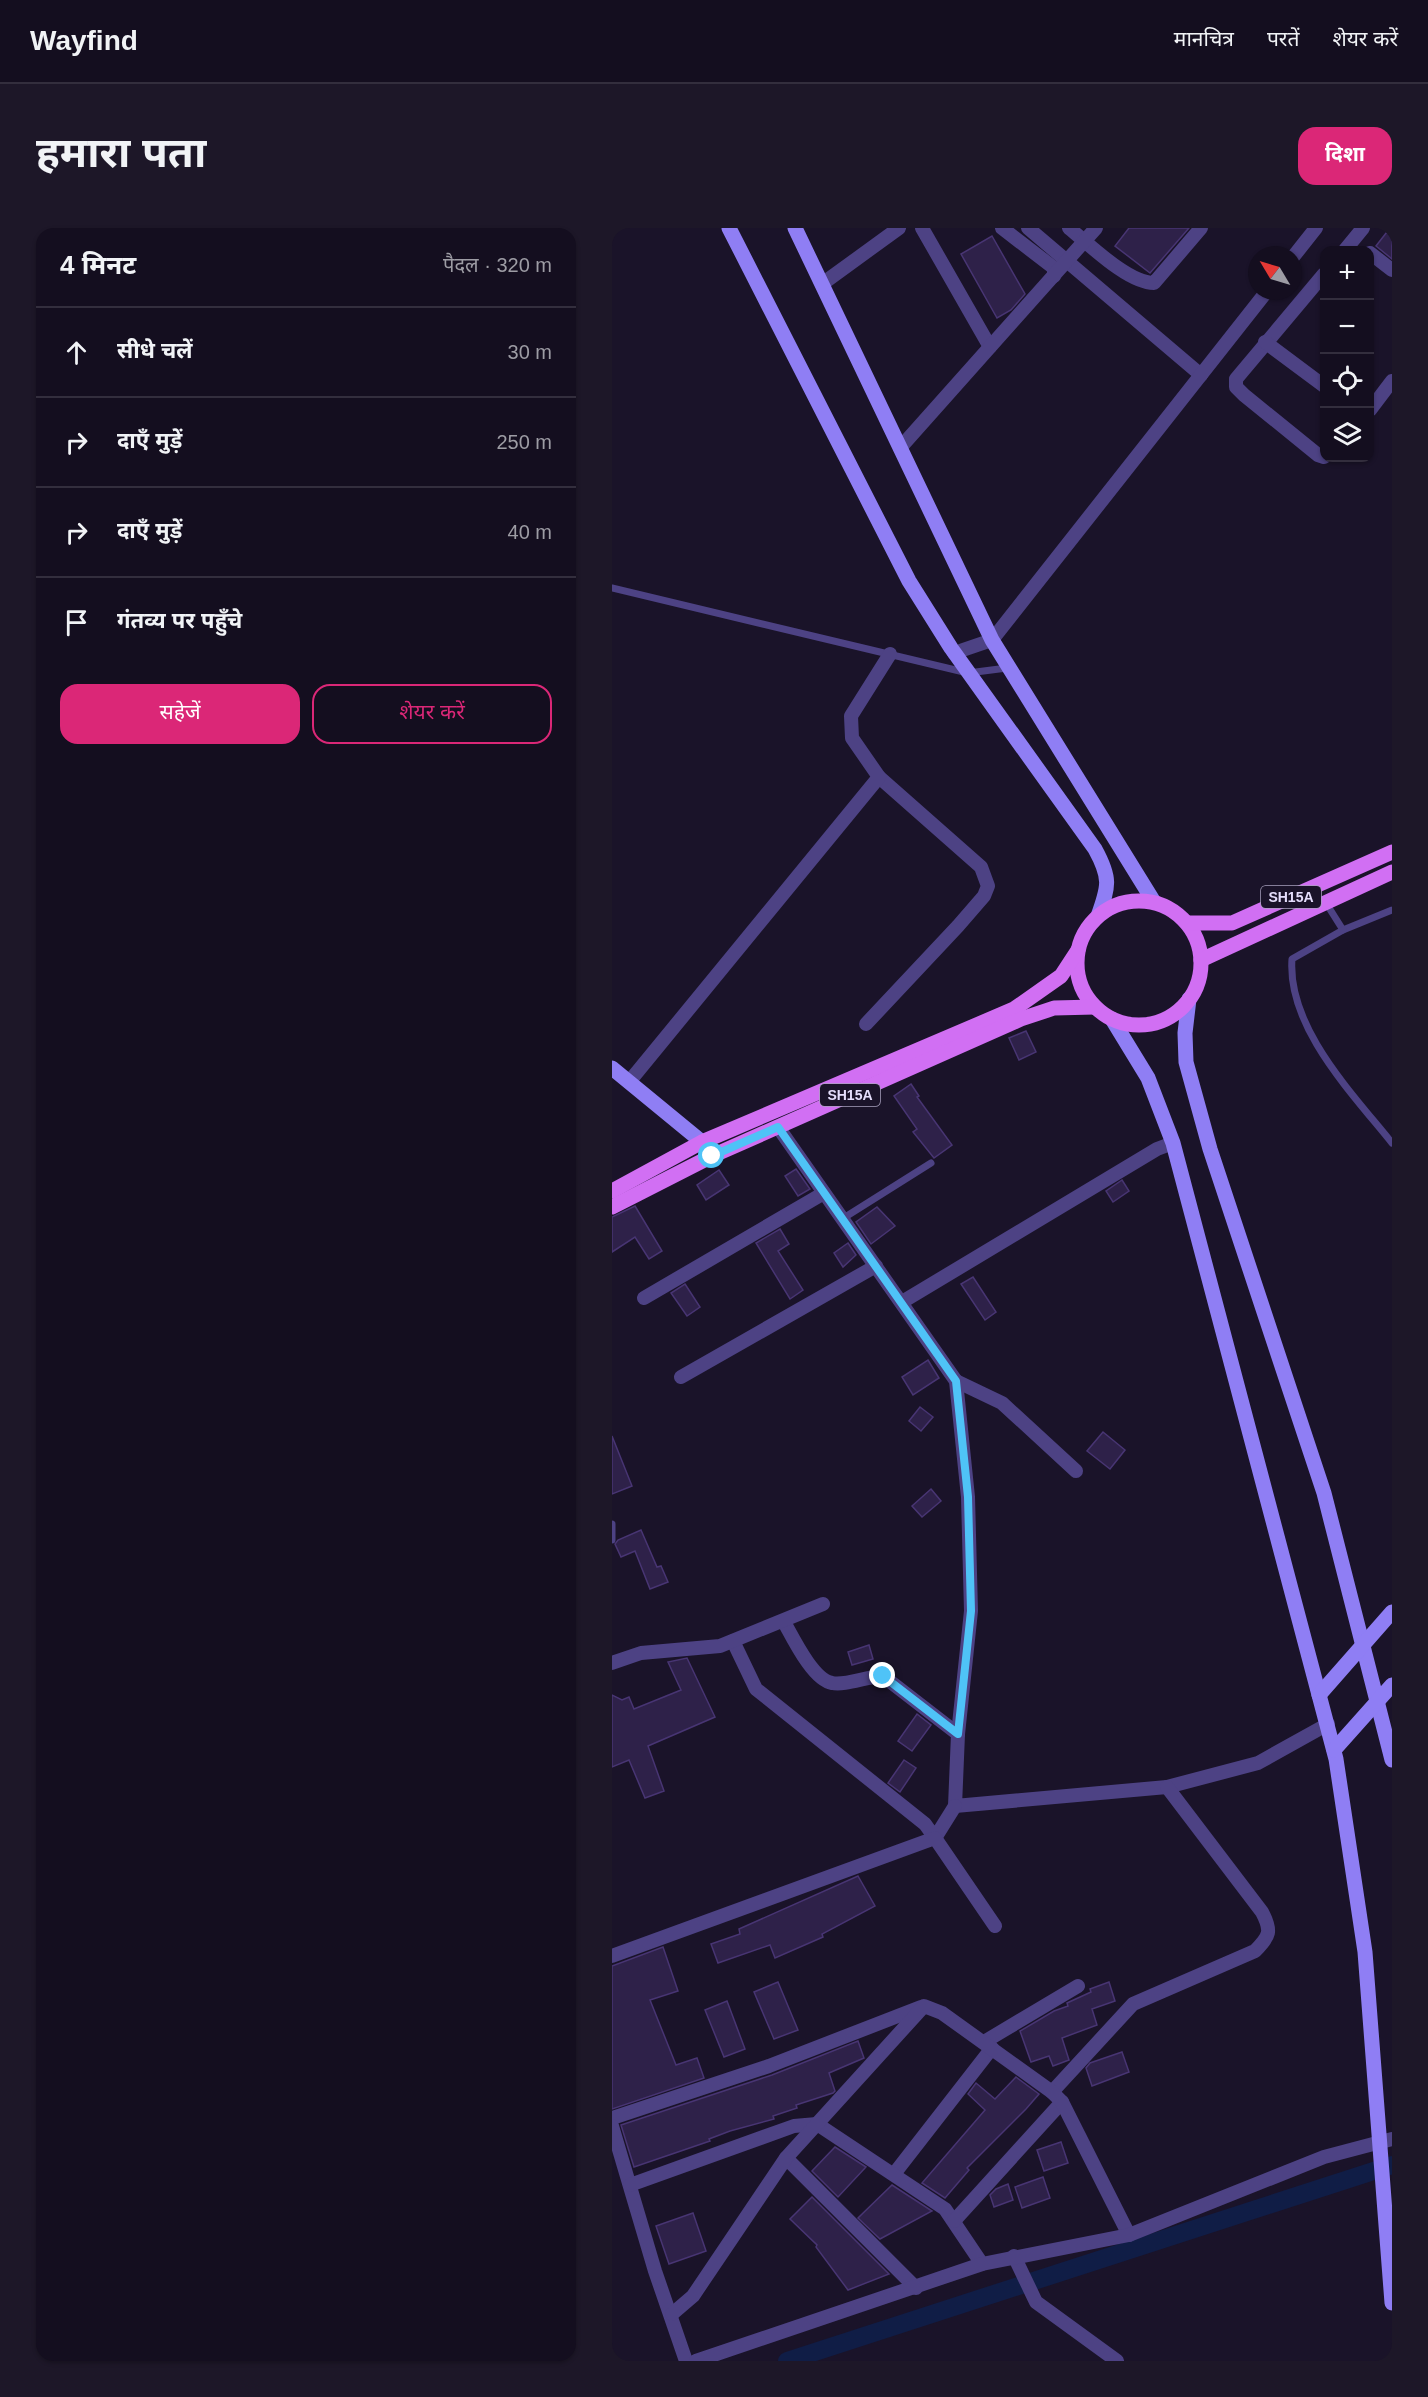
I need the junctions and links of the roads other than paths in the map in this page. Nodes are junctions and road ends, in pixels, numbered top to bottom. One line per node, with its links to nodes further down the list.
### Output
1 (729, 228): 32 (street)
2 (795, 228): 20 (street)
3 (899, 228): 20 (street)
4 (922, 228): 23 (street)
5 (1002, 228): 18 (street)
6 (1028, 228): 16 (street)
7 (1069, 228): 12 (street)
8 (1096, 228): 12 (street)
9 (1201, 228): 12 (street)
10 (1316, 228): 13 (street)
11 (1363, 228): 14 (street)
12 (1084, 241): 16 (street)
13 (1302, 246)
14 (1349, 246)
15 (1374, 256): 17 (street)
16 (1067, 261): 18 (street); 24 (street)
17 (1392, 270)
18 (1054, 276): 23 (street)
19 (1320, 279): 22 (street)
20 (822, 284): 28 (street)
21 (1260, 300): 24 (street)
22 (1265, 342): 26 (street); 29 (street)
23 (990, 347): 28 (street)
24 (1201, 375): 31 (street)
25 (1392, 381): 27 (street)
26 (1320, 383)
27 (1372, 408)
28 (900, 448): 31 (street)
29 (1320, 456)
30 (612, 588): 33 (lane)
31 (992, 640): 32 (street); 34 (street)
32 (954, 653): 35 (street)
33 (890, 654): 35 (lane); 36 (street)
34 (1007, 668): 35 (lane); 40 (street)
35 (968, 673): 42 (street)
36 (879, 777): 50 (street); 52 (street)
37 (1392, 852): 43 (main road, SH15A)
38 (1392, 872): 39 (main road, SH15A)
39 (1324, 901): 44 (lane); 46 (main road, SH15A)
40 (1154, 902): 42 (main road); 43 (main road)
41 (1392, 910): 44 (lane)
42 (1098, 916): 45 (main road)
43 (1187, 923): 46 (main road)
44 (1343, 930): 57 (lane)
45 (1078, 950): 48 (main road); 53 (main road, SH15A)
46 (1201, 960): 47 (main road)
47 (1189, 999): 49 (main road); 75 (street)
48 (1095, 1007): 49 (main road); 53 (main road, SH15A)
49 (1112, 1019): 56 (street)
50 (866, 1024)
51 (612, 1068): 52 (street)
52 (628, 1082): 55 (street)
53 (859, 1083): 54 (main road, SH15A); 55 (main road, SH15A)
54 (778, 1127): 60 (street); 61 (main road, SH15A)
55 (702, 1142): 59 (main road, SH15A)
56 (1173, 1143): 65 (street); 78 (street)
57 (1392, 1143)
58 (931, 1163): 62 (lane)
59 (612, 1191)
60 (824, 1193): 62 (street); 64 (street)
61 (612, 1207)
62 (842, 1219): 63 (street)
63 (876, 1266): 65 (street); 66 (street)
64 (644, 1298)
65 (902, 1302): 67 (street)
66 (681, 1377)
67 (956, 1381): 68 (street); 81 (street)
68 (1076, 1471)
69 (612, 1524): 70 (lane)
70 (612, 1540)
71 (823, 1604): 73 (street)
72 (1392, 1612): 75 (street)
73 (784, 1622): 74 (street); 81 (street)
74 (733, 1641): 76 (street); 86 (street)
75 (1364, 1646): 78 (street); 79 (street)
76 (612, 1663)
77 (1392, 1685): 79 (street)
78 (1319, 1695): 80 (street)
79 (1378, 1702): 82 (street); 83 (street)
80 (1328, 1724): 82 (street); 84 (street)
81 (958, 1734): 85 (street)
82 (1334, 1750): 96 (street)
83 (1392, 1760)
84 (1167, 1788): 85 (street); 92 (street)
85 (956, 1806): 86 (street)
86 (935, 1838): 87 (street); 88 (street)
87 (995, 1926)
88 (612, 1956)
89 (1078, 1986): 91 (street)
90 (924, 2006): 91 (street); 93 (street); 94 (street)
91 (988, 2045): 92 (street); 98 (street)
92 (1057, 2097): 100 (street); 101 (street)
93 (612, 2118)
94 (817, 2124): 97 (street); 98 (street); 99 (street)
95 (612, 2126): 99 (street)
96 (1384, 2144): 101 (street); 105 (street)
97 (786, 2158): 104 (street); 106 (street)
98 (894, 2174): 100 (street)
99 (630, 2185): 106 (street)
100 (954, 2222): 103 (street)
101 (1129, 2235): 102 (street)
102 (1014, 2256): 103 (street); 109 (street)
103 (982, 2264): 104 (street)
104 (916, 2288): 108 (street)
105 (1392, 2303)
106 (672, 2314): 107 (street)
107 (686, 2361)
108 (696, 2361)
109 (1117, 2361)

